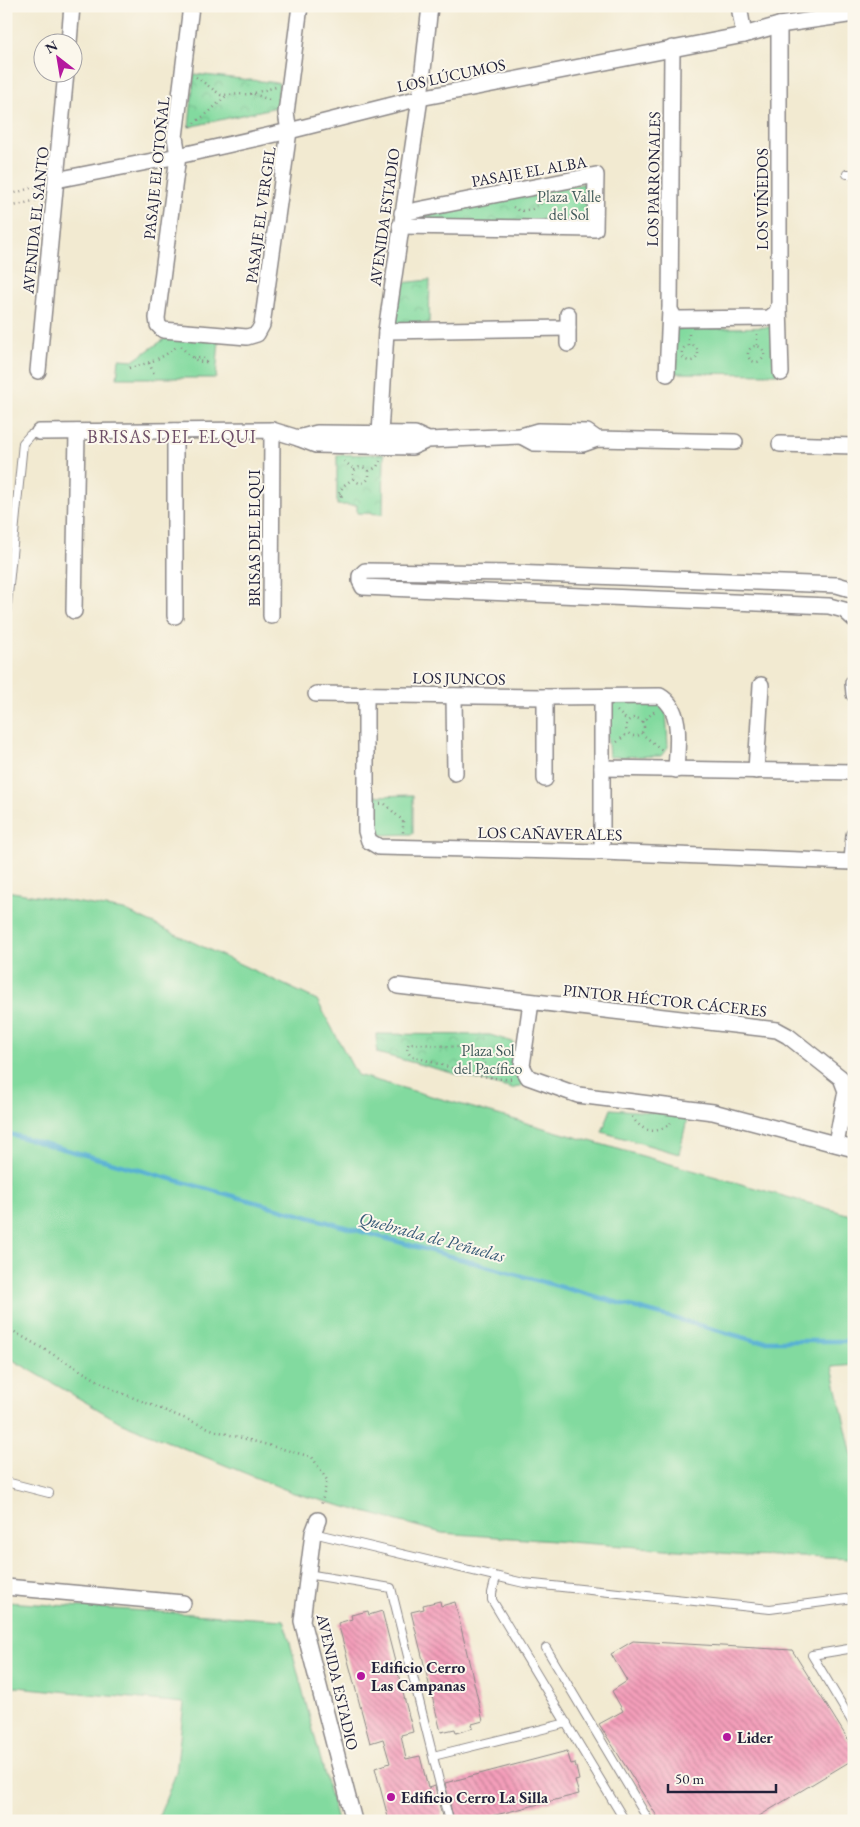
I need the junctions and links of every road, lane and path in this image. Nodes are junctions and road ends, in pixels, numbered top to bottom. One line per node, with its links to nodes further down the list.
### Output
1 (72, 6): 8 (street)
2 (191, 6): 11 (street, PASAJE EL OTOÑAL)
3 (300, 6): 13 (street, PASAJE EL VERGEL)
4 (430, 6): 16 (street, AVENIDA ESTADIO)
5 (739, 6): 9 (street)
6 (854, 14): 7 (street, LOS LÚCUMOS)
7 (779, 25): 9 (street, LOS LÚCUMOS); 26 (street, LOS VIÑEDOS)
8 (70, 32)
9 (744, 35): 10 (street, LOS LÚCUMOS)
10 (672, 48): 16 (street, LOS LÚCUMOS); 27 (street, LOS PARRONALES)
11 (184, 69): 15 (path); 19 (street, PASAJE EL OTOÑAL)
12 (65, 82): 21 (street, AVENIDA EL SANTO)
13 (290, 83): 14 (path); 17 (street, PASAJE EL VERGEL)
14 (253, 94): 15 (path); 17 (path)
15 (226, 96): 19 (path)
16 (420, 98): 18 (street, LOS LÚCUMOS); 25 (street, AVENIDA ESTADIO)
17 (286, 113): 18 (street, PASAJE EL VERGEL)
18 (289, 131): 20 (street, LOS LÚCUMOS); 30 (street, PASAJE EL VERGEL)
19 (175, 137): 20 (street, PASAJE EL OTOÑAL)
20 (178, 156): 21 (street, LOS LÚCUMOS); 28 (street, PASAJE EL OTOÑAL)
21 (56, 180): 22 (street, AVENIDA EL SANTO); 23 (path)
22 (54, 195): 24 (path); 37 (street, AVENIDA EL SANTO)
23 (6, 196)
24 (6, 208)
25 (401, 220): 25 (street, PASAJE EL ALBA); 29 (street, AVENIDA ESTADIO)
26 (779, 306): 27 (street); 38 (street, LOS VIÑEDOS)
27 (670, 310): 39 (street, LOS PARRONALES)
28 (163, 330): 30 (street, PASAJE EL VERGEL)
29 (386, 331): 31 (street); 45 (street, AVENIDA ESTADIO)
30 (181, 338): 32 (path); 35 (path)
31 (568, 344)
32 (191, 357): 32 (path)
33 (697, 358): 33 (path)
34 (763, 358): 34 (path)
35 (149, 363): 36 (path); 40 (path)
36 (129, 368)
37 (38, 371)
38 (781, 373)
39 (667, 374)
40 (154, 376)
41 (176, 430): 42 (street); 44 (street); 63 (street)
42 (272, 430): 46 (street); 64 (street, BRISAS DEL ELQUI)
43 (39, 432): 44 (street); 53 (lane)
44 (77, 432): 61 (street)
45 (380, 434): 46 (street); 47 (street)
46 (298, 438): 47 (street)
47 (428, 440): 48 (street)
48 (735, 442)
49 (780, 444): 50 (street)
50 (854, 446)
51 (354, 478): 51 (path); 52 (path)
52 (340, 496)
53 (10, 530): 62 (lane)
54 (511, 573): 55 (street); 58 (street); 58 (street)
55 (636, 577): 56 (street); 59 (street)
56 (777, 582): 57 (street); 60 (street)
57 (854, 590)
58 (509, 593): 59 (street)
59 (635, 598): 60 (street)
60 (775, 604): 65 (street)
61 (74, 611)
62 (6, 615)
63 (175, 616)
64 (271, 616)
65 (854, 619)
66 (853, 683): 70 (street)
67 (761, 685): 77 (street)
68 (316, 694): 69 (street, LOS JUNCOS)
69 (366, 694): 71 (street, LOS JUNCOS); 81 (street, LOS CAÑAVERALES)
70 (854, 694)
71 (454, 696): 72 (street, LOS JUNCOS); 79 (street)
72 (545, 697): 73 (street, LOS JUNCOS); 80 (street)
73 (602, 697): 75 (street, LOS JUNCOS); 76 (street)
74 (641, 733): 74 (path); 75 (path)
75 (676, 766): 76 (street); 77 (street)
76 (602, 768): 84 (street)
77 (756, 770): 78 (street)
78 (854, 772)
79 (455, 773)
80 (545, 779)
81 (366, 802): 83 (path); 83 (street, LOS CAÑAVERALES)
82 (854, 835): 84 (street, LOS CAÑAVERALES)
83 (403, 848): 84 (street, LOS CAÑAVERALES)
84 (602, 852)
85 (398, 986): 86 (street, PINTOR HÉCTOR CÁCERES)
86 (531, 1002): 87 (street); 90 (street, PINTOR HÉCTOR CÁCERES)
87 (526, 1074): 88 (path); 89 (street)
88 (491, 1078): 88 (path)
89 (628, 1102): 91 (street); 91 (path)
90 (843, 1105): 92 (street, PINTOR HÉCTOR CÁCERES); 93 (street, PINTOR HÉCTOR CÁCERES)
91 (680, 1108): 93 (street)
92 (854, 1124)
93 (836, 1144): 94 (street)
94 (854, 1150)
95 (6, 1327): 98 (path)
96 (6, 1482): 97 (lane)
97 (49, 1493)
98 (315, 1527): 99 (street, AVENIDA ESTADIO); 100 (lane)
99 (307, 1574): 108 (lane); 109 (street, AVENIDA ESTADIO)
100 (496, 1577): 102 (lane); 106 (lane)
101 (6, 1587): 103 (street)
102 (854, 1598)
103 (183, 1603)
104 (546, 1648): 112 (lane)
105 (854, 1648): 107 (lane)
106 (567, 1723): 108 (lane); 111 (lane)
107 (854, 1724)
108 (433, 1756): 110 (lane)
109 (354, 1821)
110 (449, 1821)
111 (625, 1821)
112 (649, 1821)

